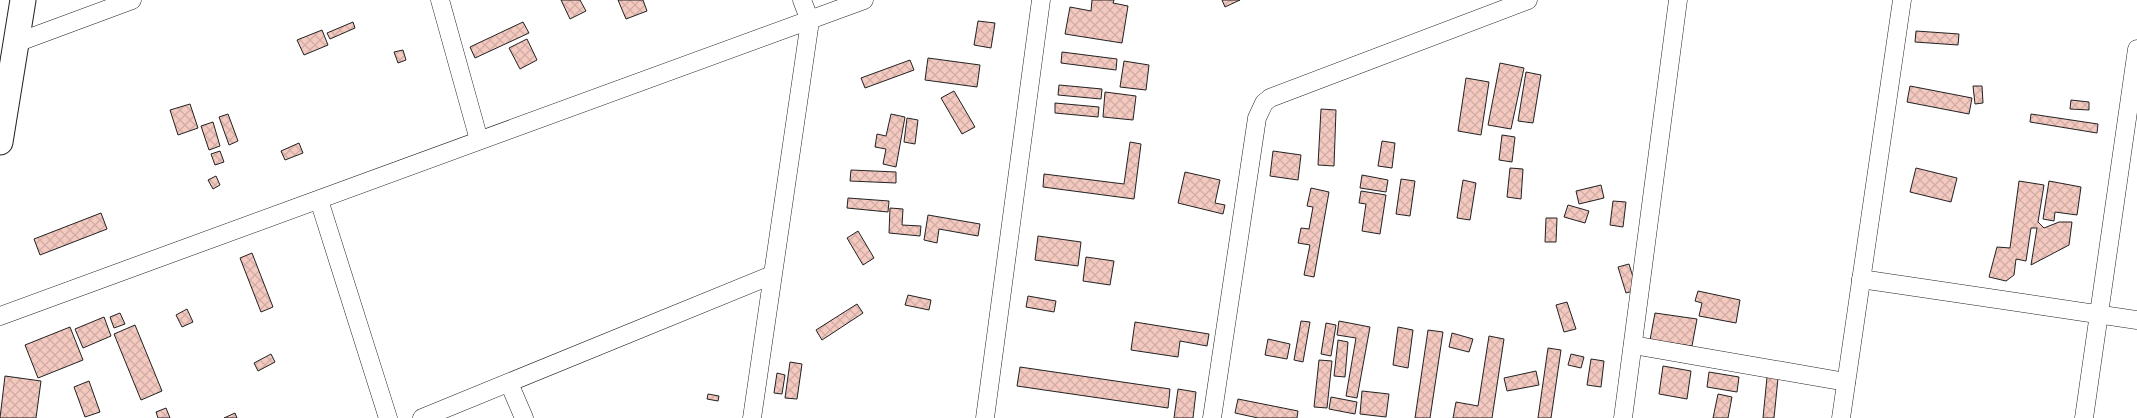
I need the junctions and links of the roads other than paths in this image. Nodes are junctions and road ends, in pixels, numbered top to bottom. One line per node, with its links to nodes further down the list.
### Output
1 (23, 0): 11 (street)
2 (132, 0): 11 (street)
3 (440, 0): 13 (street)
4 (802, 0): 10 (street)
5 (864, 0): 10 (street)
6 (1041, 0): 28 (street)
7 (1528, 0): 29 (street)
8 (1678, 0): 21 (street)
9 (1902, 0): 17 (street)
10 (810, 21): 13 (street); 16 (street)
11 (16, 43): 14 (street)
12 (2137, 49): 18 (street)
13 (479, 140): 15 (street)
14 (0, 142)
15 (319, 200): 19 (street); 25 (street)
16 (772, 275): 23 (street); 27 (street)
17 (1861, 279): 18 (street); 22 (street)
18 (2098, 315): 20 (street); 32 (street)
19 (0, 316)
20 (2137, 320)
21 (1632, 345): 22 (street); 30 (street)
22 (1846, 382): 31 (street)
23 (509, 383): 24 (street); 26 (street)
24 (430, 416)
25 (388, 418)
26 (524, 418)
27 (752, 418)
28 (985, 418)
29 (1212, 418)
30 (1623, 418)
31 (1841, 418)
32 (2084, 418)

